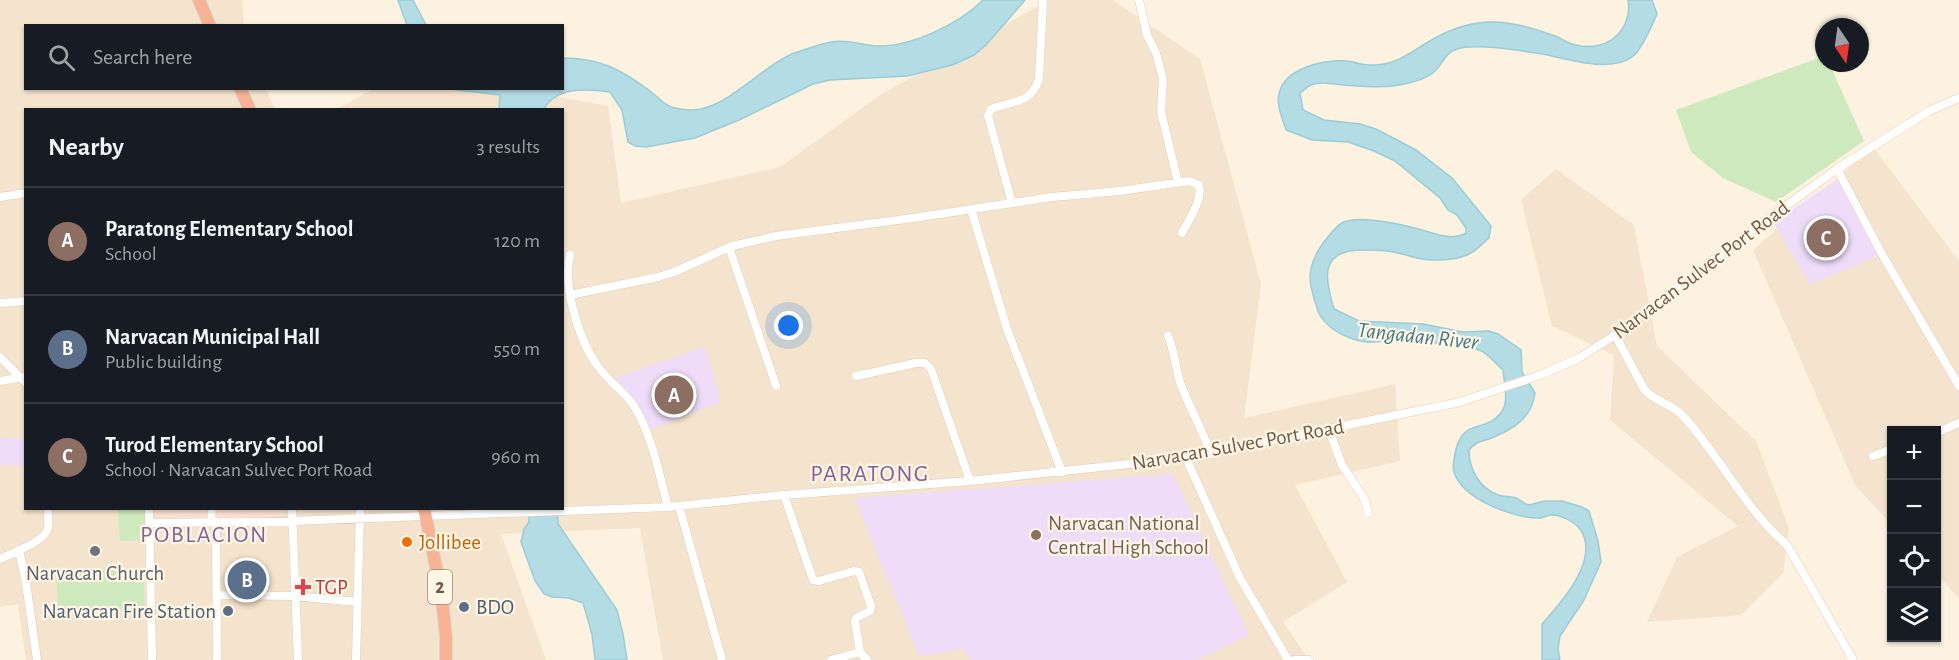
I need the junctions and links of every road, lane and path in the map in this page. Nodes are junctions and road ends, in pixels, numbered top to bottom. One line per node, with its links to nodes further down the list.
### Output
1 (199, 0): 4 (highway)
2 (1043, 0): 12 (street)
3 (1139, 0): 9 (street)
4 (208, 20)
5 (241, 90): 7 (highway)
6 (1959, 98): 8 (street, Narvacan Sulvec Port Road)
7 (249, 108)
8 (1837, 169): 20 (street, Narvacan Sulvec Port Road); 27 (street)
9 (1178, 182): 12 (street); 14 (street)
10 (24, 193): 11 (street)
11 (0, 196)
12 (1012, 202): 13 (street)
13 (971, 209): 15 (street); 35 (street)
14 (1182, 233)
15 (729, 247): 17 (street); 26 (street)
16 (570, 255): 17 (street)
17 (570, 295): 39 (street)
18 (24, 301): 19 (street)
19 (0, 303)
20 (1615, 334): 29 (street, Narvacan Sulvec Port Road); 68 (street)
21 (1168, 336): 32 (street)
22 (0, 357): 24 (street)
23 (856, 376): 36 (street)
24 (24, 379): 25 (street)
25 (0, 381)
26 (776, 386)
27 (1959, 386)
28 (1959, 423): 30 (street)
29 (1329, 430): 32 (street, Narvacan Sulvec Port Road); 46 (street)
30 (1941, 431)
31 (1887, 451): 33 (street)
32 (1211, 454): 34 (street, Narvacan Sulvec Port Road)
33 (1873, 456)
34 (1186, 459): 35 (street, Narvacan Sulvec Port Road); 65 (street)
35 (1062, 472): 36 (street, Narvacan Sulvec Port Road)
36 (970, 481): 37 (street, Narvacan Sulvec Port Road)
37 (784, 495): 38 (street, Narvacan Sulvec Port Road); 55 (street)
38 (679, 506): 39 (street, Narvacan Sulvec Port Road); 62 (street)
39 (668, 507): 44 (street, Narvacan Sulvec Port Road)
40 (48, 510): 50 (street)
41 (149, 510): 48 (street)
42 (212, 510): 49 (street)
43 (292, 510): 47 (street)
44 (426, 512): 45 (street, Narvacan Sulvec Port Road); 61 (highway, 2)
45 (360, 513): 47 (street, Narvacan Sulvec Port Road); 54 (street)
46 (1368, 513)
47 (293, 520): 49 (street, Narvacan Sulvec Port Road); 53 (street)
48 (149, 523): 49 (street, Narvacan Sulvec Port Road); 57 (street)
49 (213, 523): 52 (street)
50 (19, 550): 51 (street); 56 (street)
51 (0, 559)
52 (217, 595): 53 (street); 58 (street)
53 (295, 596): 54 (street); 59 (street)
54 (357, 602): 60 (street)
55 (860, 652): 63 (street); 64 (street)
56 (37, 660)
57 (152, 660)
58 (217, 660)
59 (298, 660)
60 (356, 660)
61 (446, 660)
62 (722, 660)
63 (831, 660)
64 (867, 660)
65 (1288, 660)
66 (1294, 660): 67 (street)
67 (1309, 660)
68 (1853, 660)

